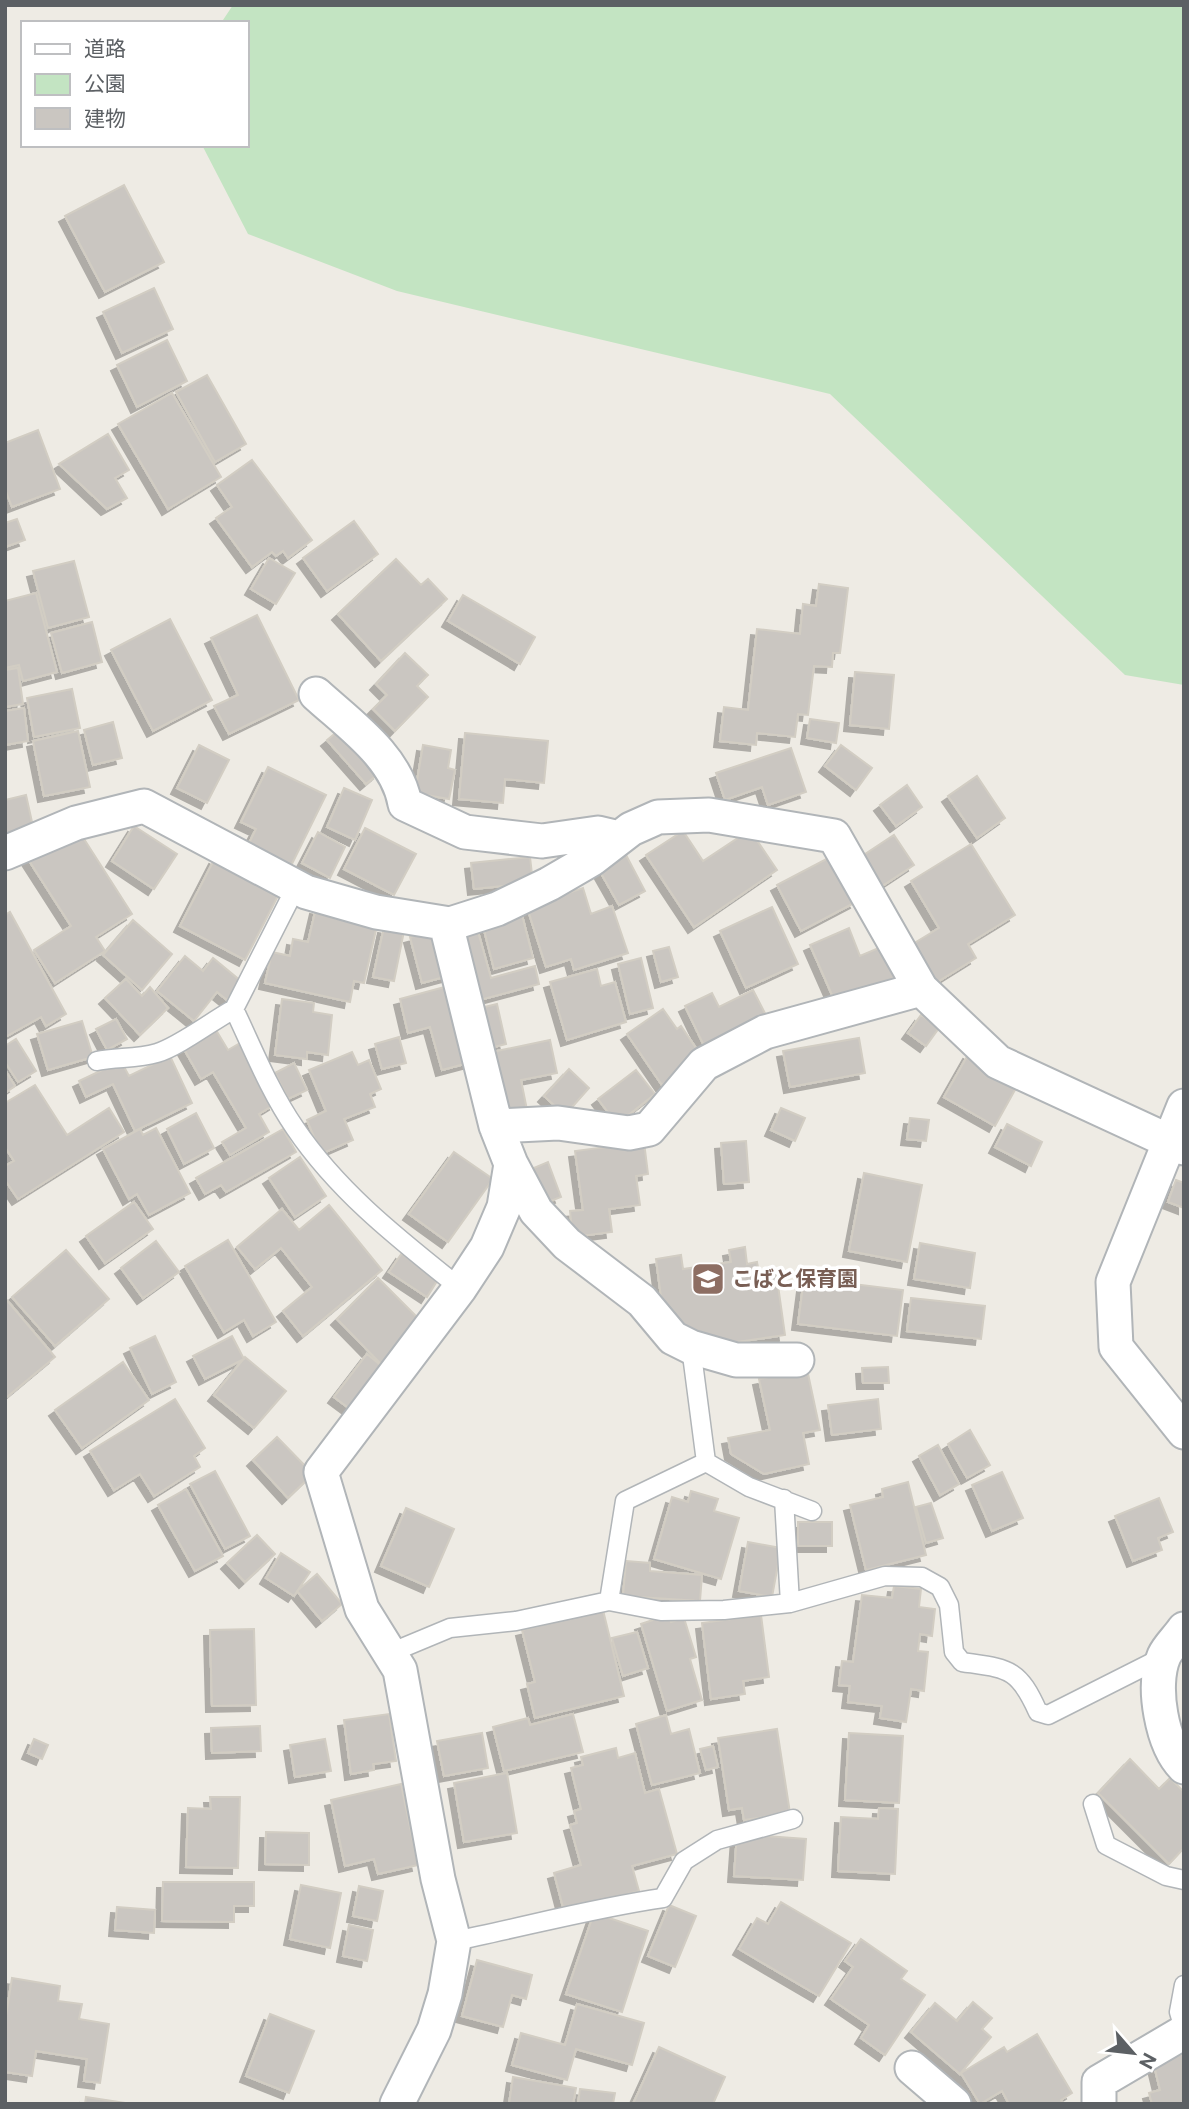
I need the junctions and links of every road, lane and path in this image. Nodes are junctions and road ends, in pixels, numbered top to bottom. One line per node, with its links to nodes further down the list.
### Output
1 (316, 694): 2 (street)
2 (619, 838): 5 (street); 6 (street)
3 (5, 853): 4 (street)
4 (296, 887): 5 (street); 7 (lane)
5 (446, 924): 10 (street)
6 (921, 989): 10 (street); 11 (street)
7 (234, 1009): 8 (lane); 13 (lane)
8 (97, 1061)
9 (1184, 1106): 11 (street)
10 (496, 1126): 12 (street)
11 (1176, 1145): 16 (street)
12 (511, 1164): 13 (street); 14 (street)
13 (460, 1288): 23 (street)
14 (691, 1347): 15 (street); 17 (lane)
15 (797, 1360)
16 (1184, 1432)
17 (706, 1461): 18 (lane); 20 (lane)
18 (783, 1499): 19 (lane); 21 (lane)
19 (812, 1511)
20 (609, 1601): 21 (lane); 23 (lane)
21 (790, 1603): 24 (lane)
22 (1184, 1629): 24 (street)
23 (390, 1653): 29 (street)
24 (1163, 1657): 25 (street)
25 (1184, 1767)
26 (1093, 1804): 28 (lane)
27 (793, 1819): 29 (lane)
28 (1184, 1880)
29 (454, 1941): 33 (street)
30 (1184, 1985): 31 (lane)
31 (1184, 2030): 35 (street)
32 (912, 2068): 34 (street)
33 (397, 2104)
34 (954, 2104)
35 (1099, 2104)

